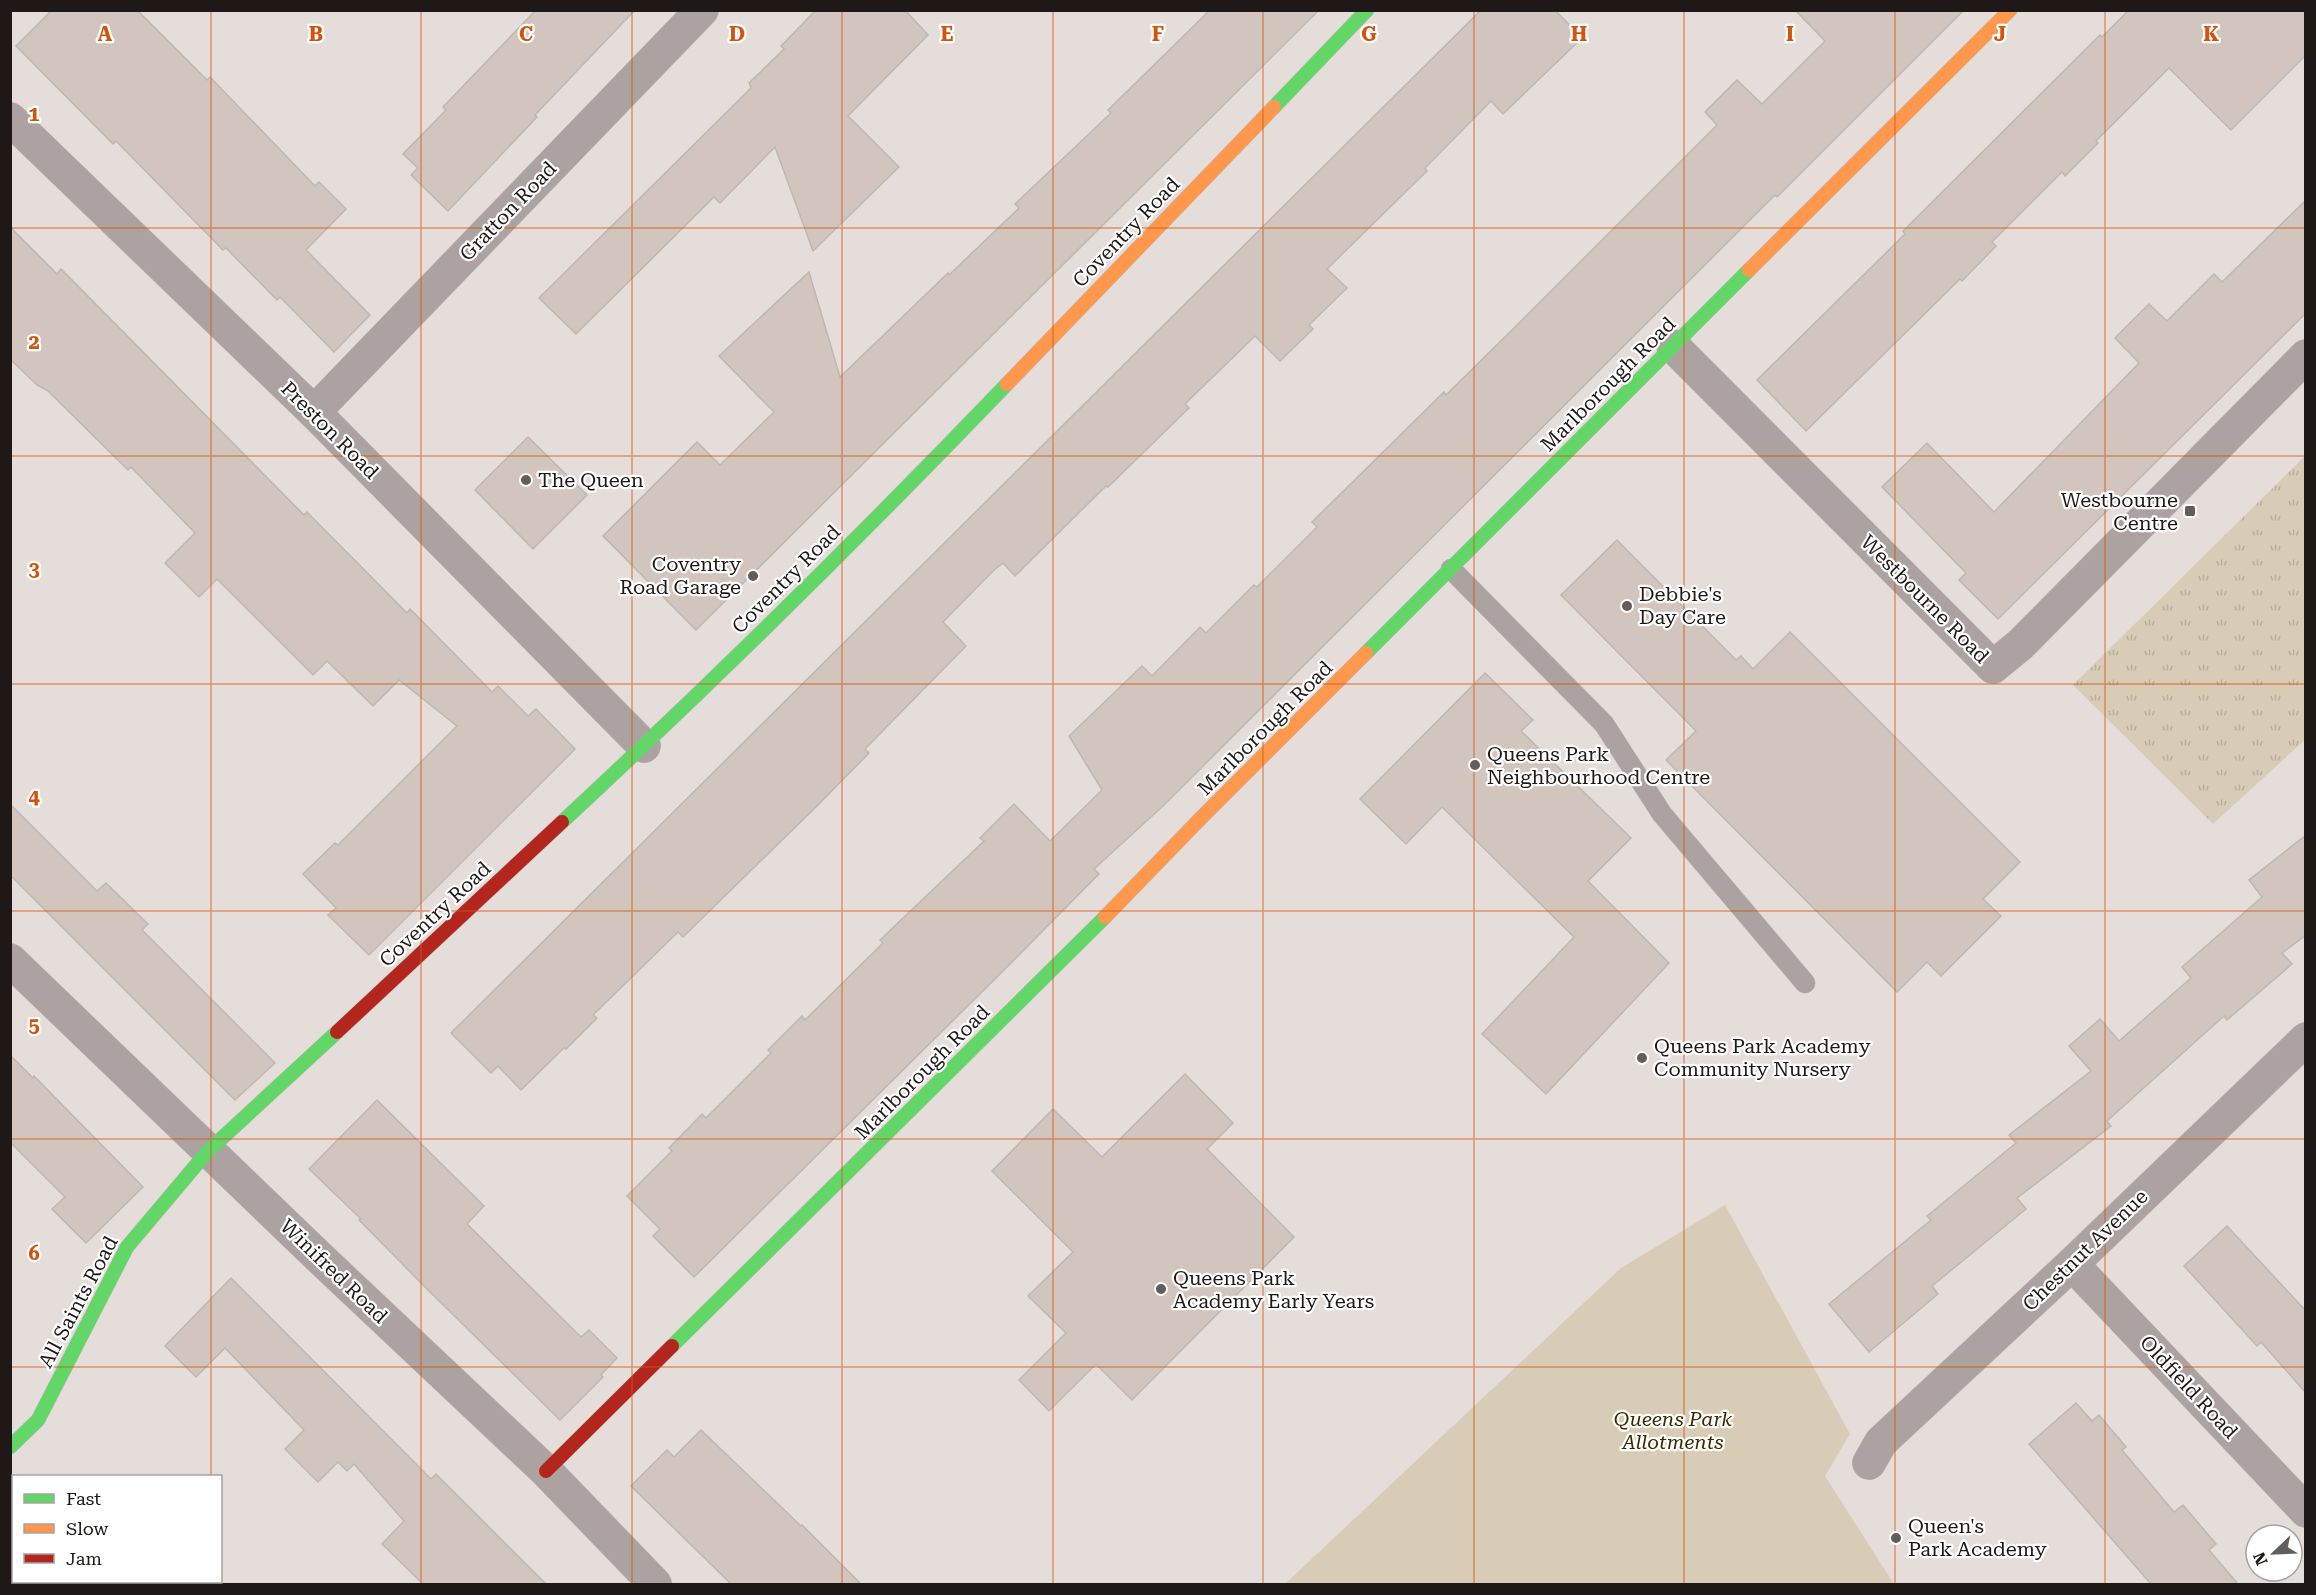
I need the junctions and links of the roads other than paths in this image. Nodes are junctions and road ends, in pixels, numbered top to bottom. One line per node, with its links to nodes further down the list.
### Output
1 (702, 10): 7 (street, Gratton Road)
2 (1367, 10): 9 (street, Coventry Road)
3 (2010, 10): 5 (street, Marlborough Road)
4 (10, 119): 7 (street, Preston Road)
5 (1673, 346): 6 (street, Westbourne Road); 8 (street, Marlborough Road)
6 (2306, 356)
7 (314, 412): 9 (street, Preston Road)
8 (1451, 568): 11 (lane); 17 (street, Marlborough Road)
9 (644, 746): 13 (street, Coventry Road)
10 (10, 960): 13 (street, Winifred Road)
11 (1805, 983)
12 (2306, 1040): 14 (street, Chestnut Avenue)
13 (208, 1151): 15 (street, All Saints Road); 17 (street, Winifred Road)
14 (2072, 1264): 16 (street, Chestnut Avenue); 18 (street, Oldfield Road)
15 (10, 1447)
16 (1869, 1463)
17 (546, 1471): 19 (street, Winifred Road)
18 (2306, 1511)
19 (656, 1584)

